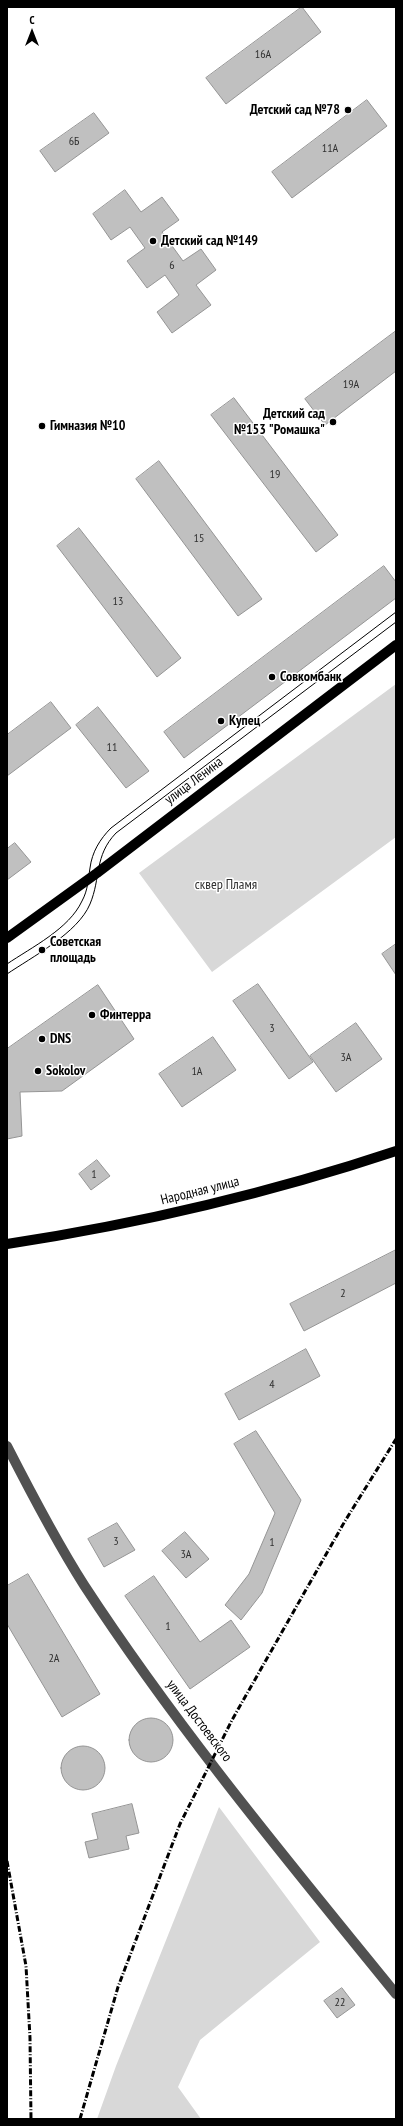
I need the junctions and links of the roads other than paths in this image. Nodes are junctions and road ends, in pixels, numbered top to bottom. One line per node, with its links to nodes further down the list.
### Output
1 (396, 645): 2 (main road, улица Ленина)
2 (7, 938)
3 (396, 1151): 4 (main road, Народная улица)
4 (7, 1244)
5 (7, 1446): 6 (street, улица Достоевского)
6 (396, 1994)

